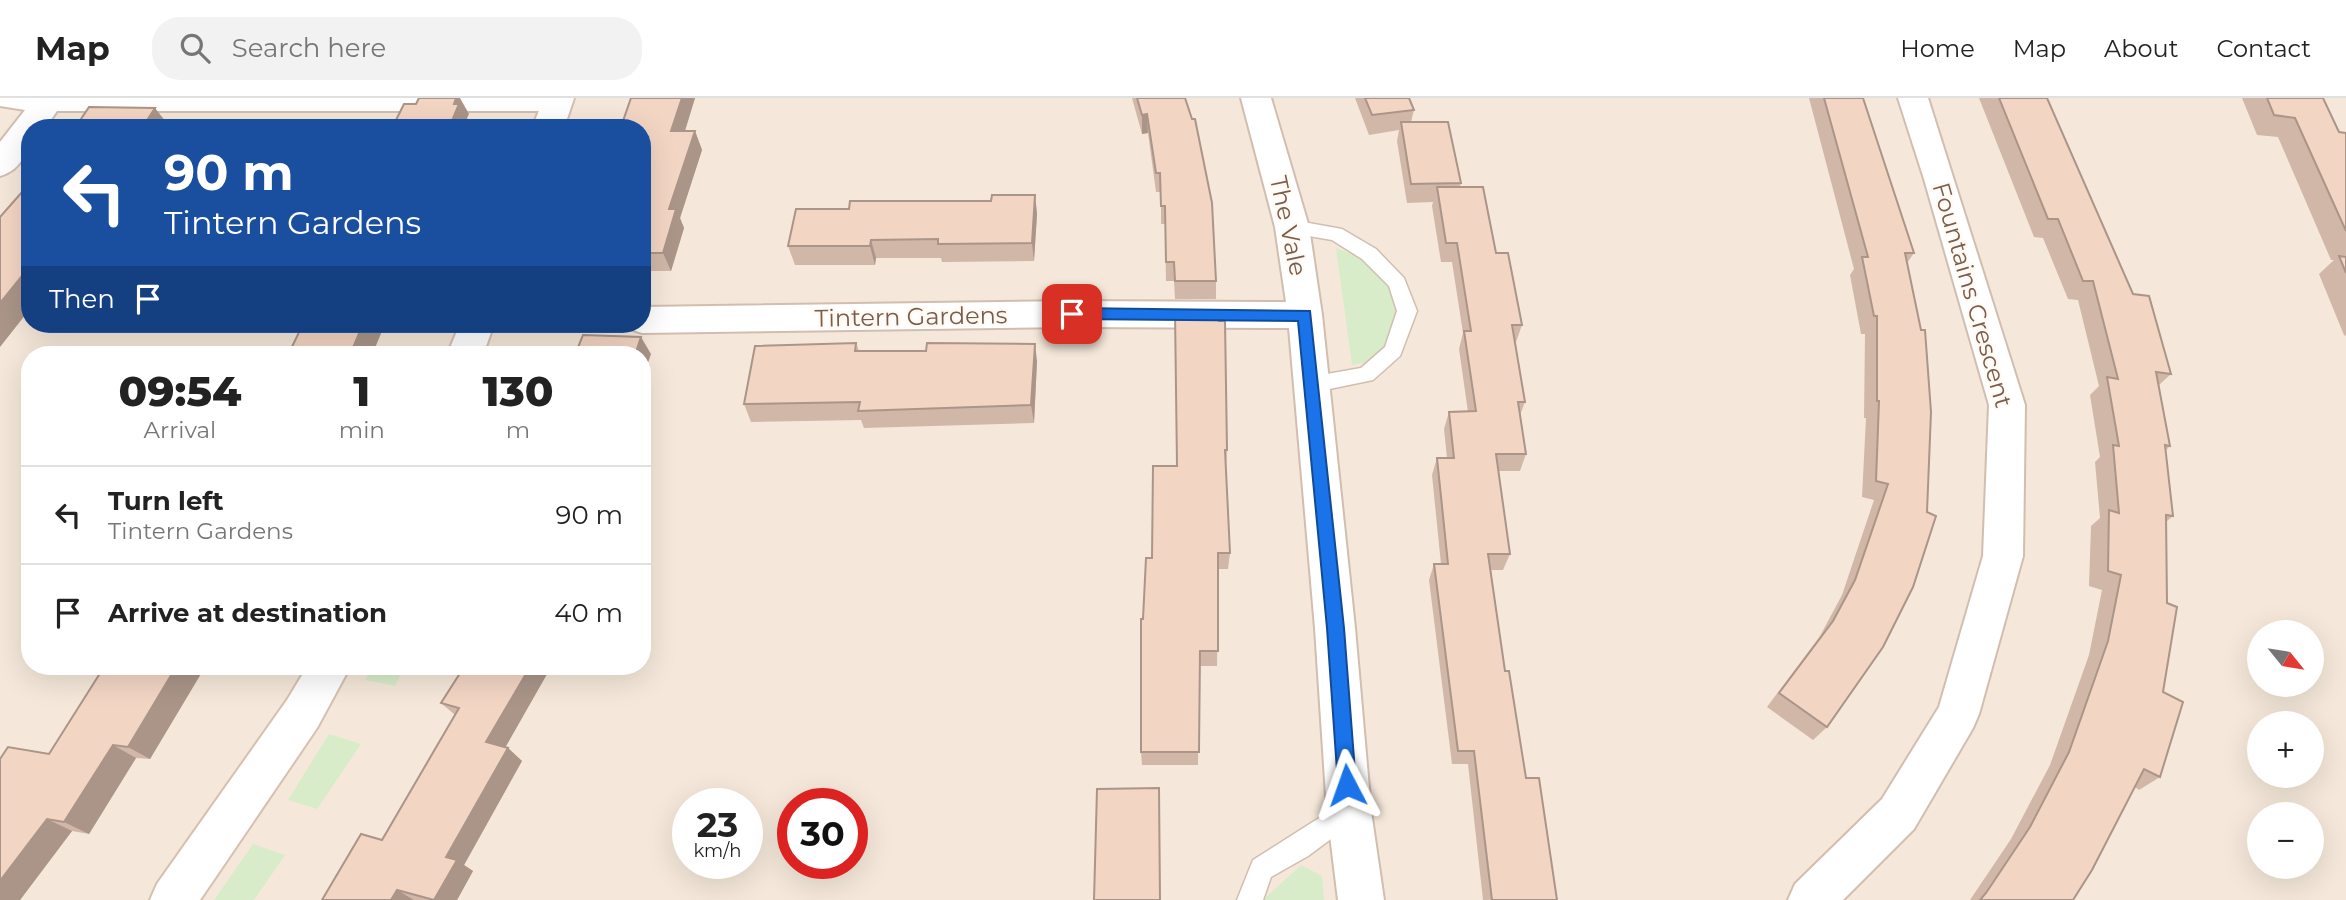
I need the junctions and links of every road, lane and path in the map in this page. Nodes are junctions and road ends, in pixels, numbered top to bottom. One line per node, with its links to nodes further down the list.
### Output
1 (7, 98): 4 (street)
2 (1256, 98): 9 (street, The Vale)
3 (1913, 98): 18 (street, Fountains Crescent)
4 (50, 100): 5 (street); 6 (street)
5 (555, 109)
6 (35, 119)
7 (21, 138): 8 (street)
8 (0, 165)
9 (1292, 227): 10 (street, The Vale); 12 (lane)
10 (1305, 315): 11 (street, Tintern Gardens); 12 (street, The Vale)
11 (651, 320)
12 (1310, 385): 14 (street, The Vale)
13 (324, 675): 15 (street)
14 (1349, 811): 16 (lane); 17 (street, The Vale)
15 (173, 900)
16 (1250, 900)
17 (1361, 900)
18 (1811, 900)

